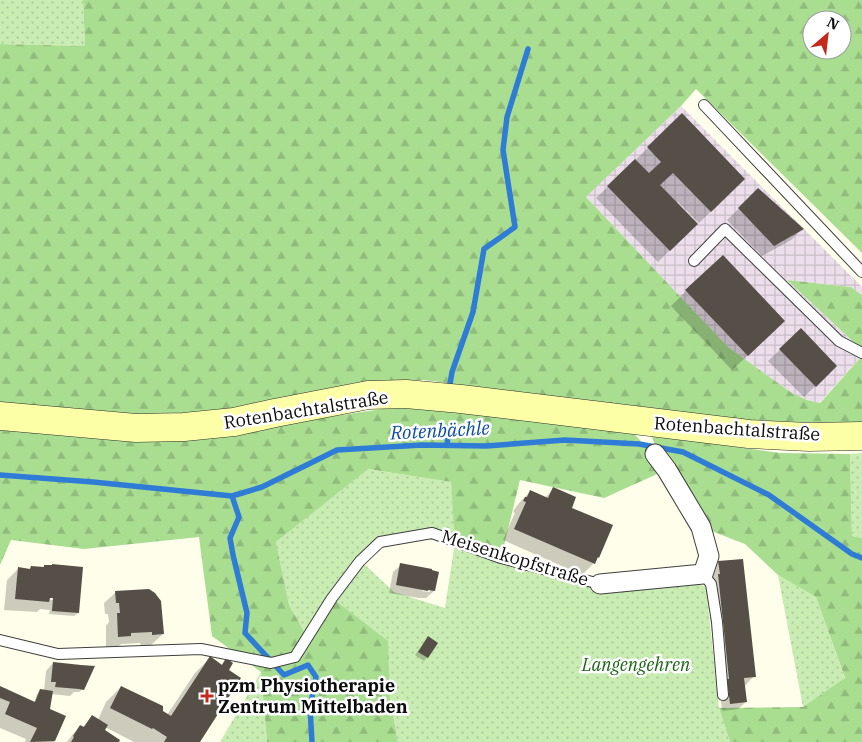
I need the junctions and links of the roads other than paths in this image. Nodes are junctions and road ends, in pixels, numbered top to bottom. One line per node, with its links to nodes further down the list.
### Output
1 (704, 105): 3 (lane)
2 (694, 261): 4 (lane)
3 (862, 272)
4 (862, 353)
5 (0, 416): 6 (main road, Rotenbachtalstraße)
6 (862, 436)
7 (655, 454): 8 (street, Rotenbachtalstraße)
8 (703, 574): 9 (street, Meisenkopfstraße); 11 (lane)
9 (600, 584): 10 (lane, Meisenkopfstraße)
10 (0, 640)
11 (724, 695)

